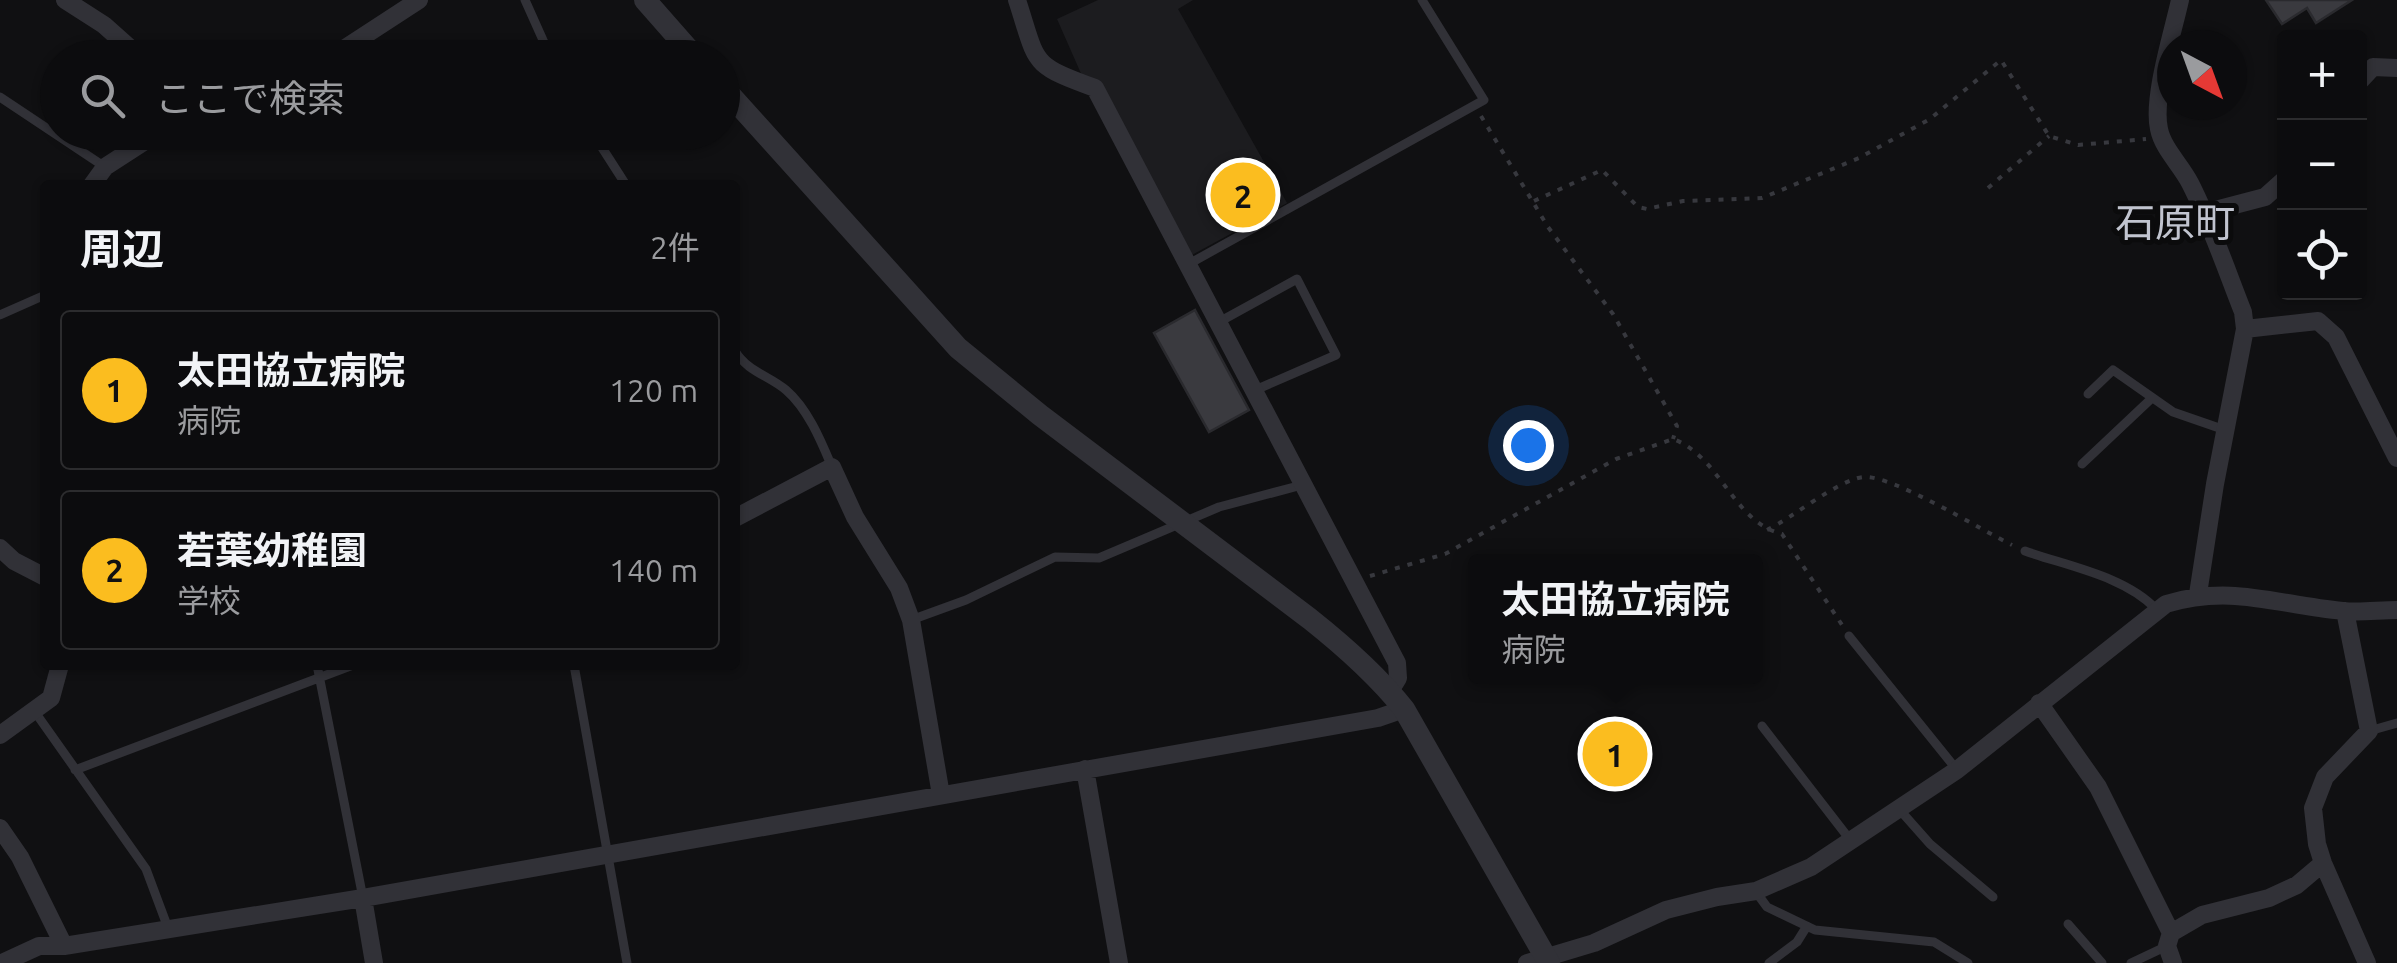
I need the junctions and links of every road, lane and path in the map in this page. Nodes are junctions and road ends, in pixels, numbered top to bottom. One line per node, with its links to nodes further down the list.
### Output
1 (65, 0): 8 (street)
2 (418, 0): 9 (street)
3 (524, 0): 10 (lane)
4 (645, 0): 11 (street)
5 (1017, 0): 30 (street)
6 (1422, 0): 15 (lane)
7 (2180, 0): 19 (street)
8 (121, 40)
9 (357, 40)
10 (543, 40)
11 (680, 40)
12 (2397, 68): 13 (street)
13 (2367, 73)
14 (0, 97): 17 (lane)
15 (1474, 105): 28 (path); 30 (lane)
16 (740, 106): 46 (street)
17 (40, 124)
18 (2049, 136): 19 (path); 27 (path); 28 (path)
19 (2163, 140): 29 (street)
20 (78, 150): 23 (lane)
21 (132, 150): 23 (street)
22 (604, 150): 25 (lane)
23 (104, 168): 24 (street)
24 (96, 180)
25 (623, 180)
26 (2277, 187): 29 (street)
27 (1988, 188)
28 (1534, 201): 40 (path)
29 (2204, 213): 34 (street)
30 (1186, 265): 33 (street)
31 (40, 298): 32 (lane)
32 (0, 315)
33 (1217, 323): 36 (street); 36 (lane)
34 (2245, 329): 39 (street); 41 (street)
35 (740, 357): 43 (lane)
36 (1253, 391): 44 (street)
37 (2088, 394): 38 (lane)
38 (2152, 398): 39 (lane); 42 (lane)
39 (2226, 430): 52 (street)
40 (1673, 439): 47 (path); 51 (path)
41 (2397, 458)
42 (2082, 464)
43 (832, 467): 45 (street); 56 (street)
44 (1302, 485): 46 (lane); 51 (street)
45 (740, 515)
46 (1184, 524): 56 (lane); 63 (street)
47 (1767, 530): 49 (path); 57 (path)
48 (0, 548): 50 (street)
49 (2025, 552): 53 (lane)
50 (40, 574)
51 (1351, 578): 63 (street)
52 (2198, 594): 53 (street); 55 (street)
53 (2156, 610): 64 (street)
54 (2397, 610): 55 (street)
55 (2345, 611): 68 (street)
56 (911, 620): 73 (street)
57 (1849, 636): 72 (lane)
58 (59, 670): 65 (street)
59 (318, 670): 62 (lane)
60 (340, 670): 62 (lane)
61 (575, 670): 77 (lane)
62 (318, 679): 71 (lane); 81 (lane)
63 (1397, 700): 70 (street); 88 (street)
64 (2040, 703): 72 (street); 85 (street)
65 (34, 712): 69 (street); 71 (lane)
66 (2397, 723): 68 (lane)
67 (1762, 726): 76 (lane)
68 (2369, 731): 78 (street)
69 (0, 736)
70 (1085, 769): 73 (street); 92 (street)
71 (76, 770): 84 (lane)
72 (1957, 770): 74 (street)
73 (941, 795): 77 (street)
74 (1898, 809): 76 (street); 80 (lane)
75 (0, 828): 87 (street)
76 (1851, 841): 79 (street)
77 (607, 853): 81 (street); 91 (lane)
78 (2323, 863): 85 (street); 98 (street)
79 (1756, 891): 83 (lane); 88 (street)
80 (1993, 897)
81 (363, 898): 84 (street); 90 (street)
82 (2068, 924): 96 (lane)
83 (1807, 926): 86 (lane); 95 (lane)
84 (168, 928): 87 (street)
85 (2170, 947): 97 (lane)
86 (1782, 953): 93 (lane); 94 (lane)
87 (66, 955): 89 (street)
88 (1540, 961)
89 (2, 963)
90 (374, 963)
91 (626, 963)
92 (1120, 963)
93 (1769, 963)
94 (1792, 963)
95 (1968, 963)
96 (2102, 963)
97 (2132, 963)
98 (2367, 963)

